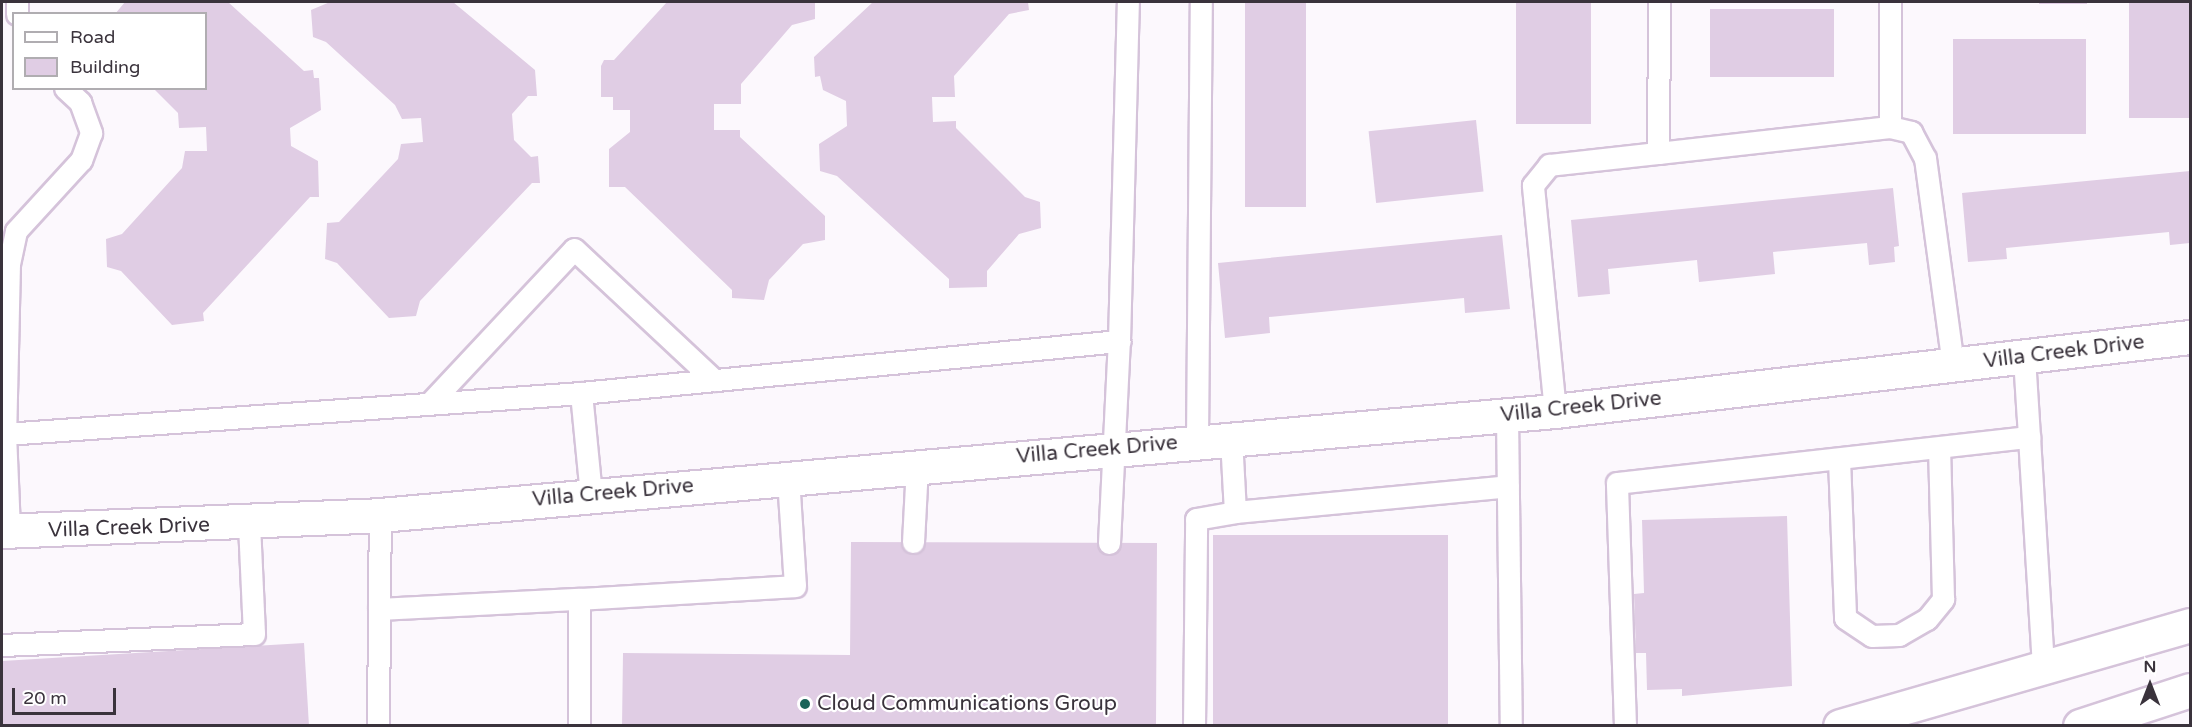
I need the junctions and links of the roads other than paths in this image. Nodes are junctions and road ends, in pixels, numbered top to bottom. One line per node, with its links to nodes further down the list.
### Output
1 (1128, 2): 9 (lane)
2 (1201, 2): 20 (lane)
3 (1659, 2): 7 (lane)
4 (1890, 2): 6 (lane)
5 (67, 90): 17 (lane)
6 (1890, 127): 7 (lane); 11 (lane)
7 (1658, 153): 15 (lane)
8 (2190, 337): 10 (street, Villa Creek Drive)
9 (1119, 341): 12 (lane); 21 (lane)
10 (2025, 357): 11 (street, Villa Creek Drive); 18 (lane)
11 (1953, 366): 15 (street, Villa Creek Drive)
12 (714, 380): 13 (lane); 14 (lane)
13 (580, 393): 14 (lane); 27 (lane)
14 (429, 404): 17 (lane)
15 (1555, 411): 16 (street, Villa Creek Drive)
16 (1507, 415): 19 (street, Villa Creek Drive); 26 (lane)
17 (5, 434): 31 (lane)
18 (2029, 437): 22 (lane); 38 (lane)
19 (1231, 438): 20 (street, Villa Creek Drive); 28 (lane)
20 (1197, 441): 21 (street, Villa Creek Drive)
21 (1111, 448): 24 (street, Villa Creek Drive); 33 (lane)
22 (1939, 448): 23 (lane); 23 (lane)
23 (1839, 459): 44 (lane)
24 (917, 466): 25 (street, Villa Creek Drive); 32 (lane)
25 (788, 478): 27 (street, Villa Creek Drive); 34 (lane)
26 (1508, 486): 28 (lane); 43 (lane)
27 (591, 495): 29 (street, Villa Creek Drive)
28 (1235, 512): 42 (lane)
29 (380, 515): 30 (street, Villa Creek Drive); 35 (lane)
30 (249, 524): 31 (street, Villa Creek Drive); 37 (lane)
31 (5, 531)
32 (913, 542)
33 (1109, 543)
34 (579, 599): 35 (lane); 41 (lane)
35 (379, 609): 40 (lane)
36 (2190, 625): 38 (street)
37 (2, 645)
38 (2043, 669): 45 (street)
39 (2190, 690): 46 (street)
40 (378, 726)
41 (579, 726)
42 (1194, 726)
43 (1511, 726)
44 (1625, 726)
45 (1840, 726)
46 (2080, 726)

